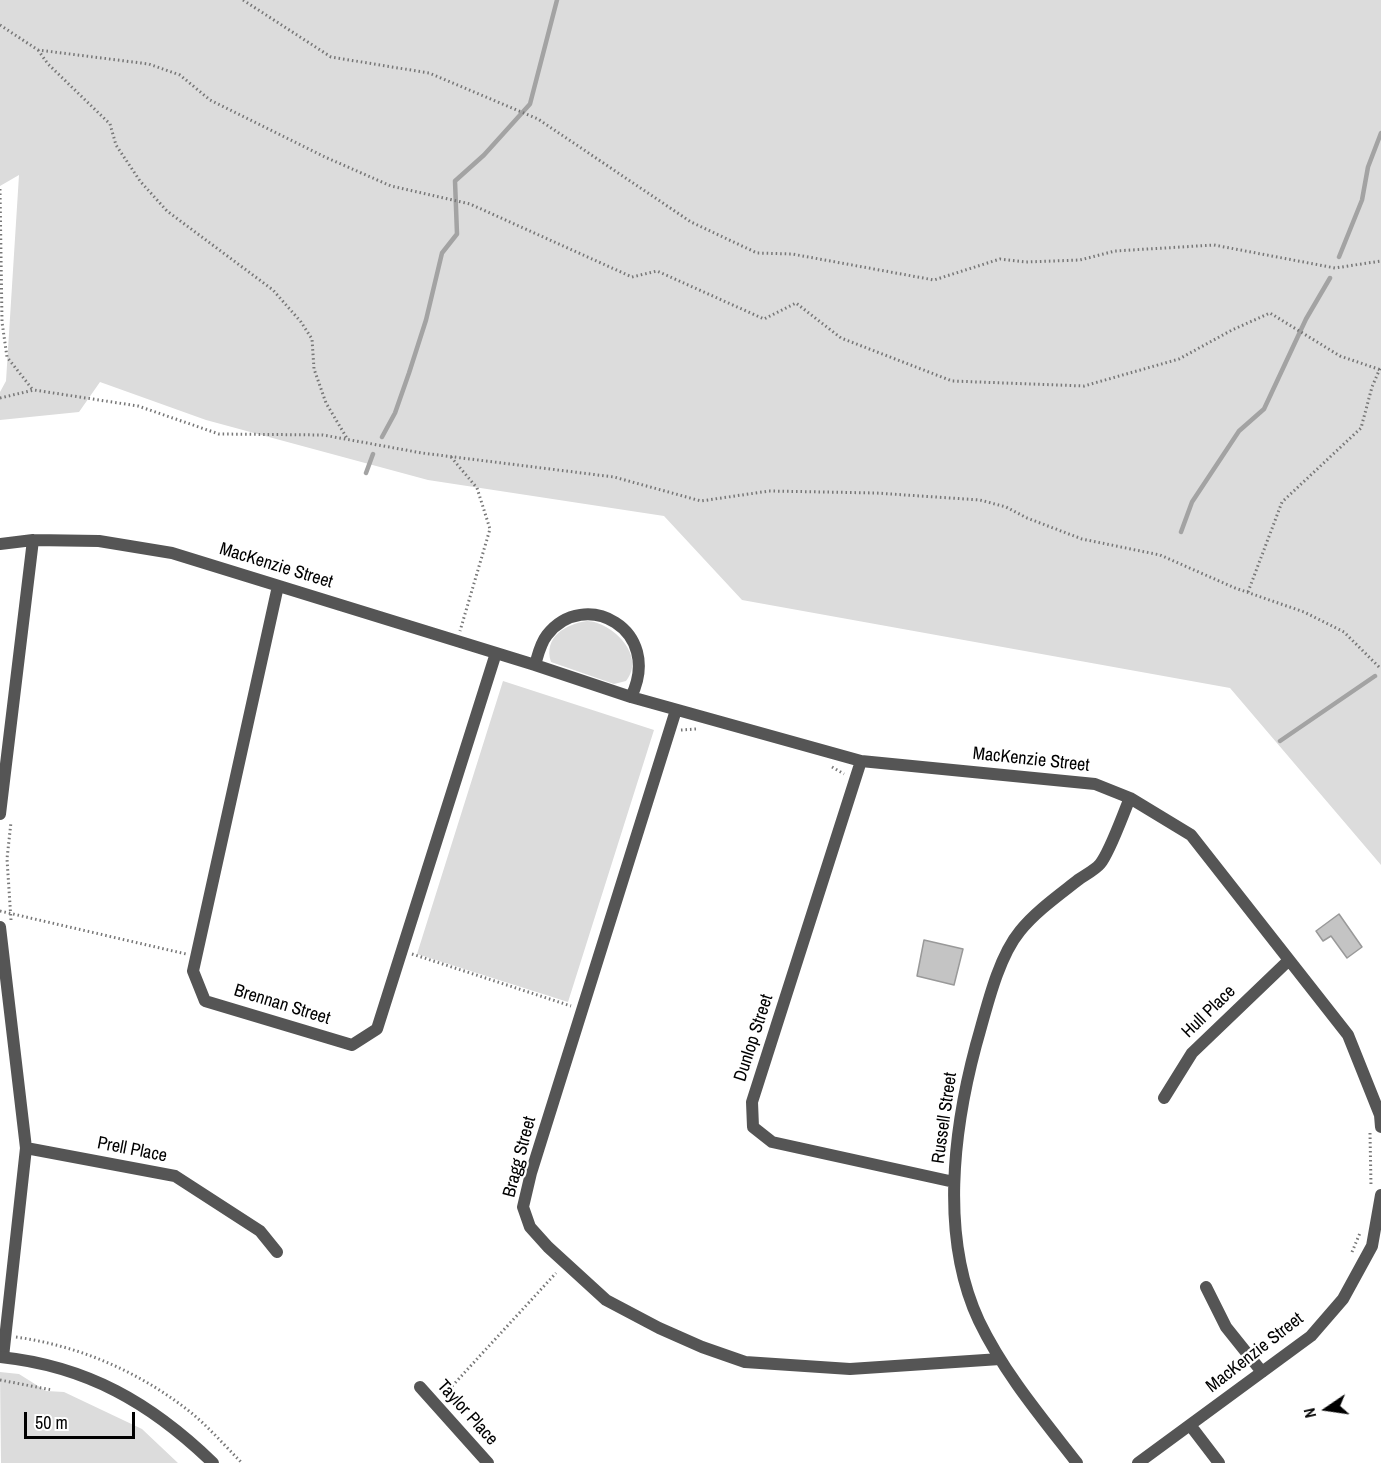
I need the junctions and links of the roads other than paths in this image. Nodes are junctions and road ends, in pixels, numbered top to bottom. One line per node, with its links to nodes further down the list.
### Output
1 (33, 540): 2 (street, MacKenzie Street); 3 (street, MacKenzie Street); 10 (street)
2 (0, 544)
3 (279, 586): 4 (street, MacKenzie Street); 4 (street, Brennan Street)
4 (496, 653): 5 (street, MacKenzie Street)
5 (535, 665): 6 (street, MacKenzie Street); 6 (street)
6 (631, 697): 7 (street, MacKenzie Street)
7 (676, 710): 8 (street, MacKenzie Street); 22 (street, Bragg Street)
8 (861, 761): 9 (street, MacKenzie Street); 16 (street, Dunlop Street)
9 (1130, 798): 12 (street, MacKenzie Street); 16 (street, Russell Street)
10 (0, 814)
11 (0, 927): 15 (street)
12 (1288, 961): 13 (street, Hull Place); 14 (street, MacKenzie Street)
13 (1164, 1098)
14 (1378, 1122)
15 (26, 1148): 19 (street, Prell Place); 21 (street)
16 (954, 1182): 22 (street, Russell Street)
17 (1376, 1196): 18 (street, MacKenzie Street)
18 (1380, 1214): 23 (street, MacKenzie Street)
19 (277, 1252)
20 (1206, 1287): 23 (street)
21 (2, 1357): 26 (street)
22 (1000, 1359): 28 (street, Russell Street)
23 (1262, 1372): 25 (street, MacKenzie Street)
24 (420, 1387): 27 (street, Taylor Place)
25 (1190, 1425): 29 (street, MacKenzie Street); 30 (street)
26 (213, 1463)
27 (488, 1463)
28 (1077, 1463)
29 (1138, 1463)
30 (1219, 1463)

